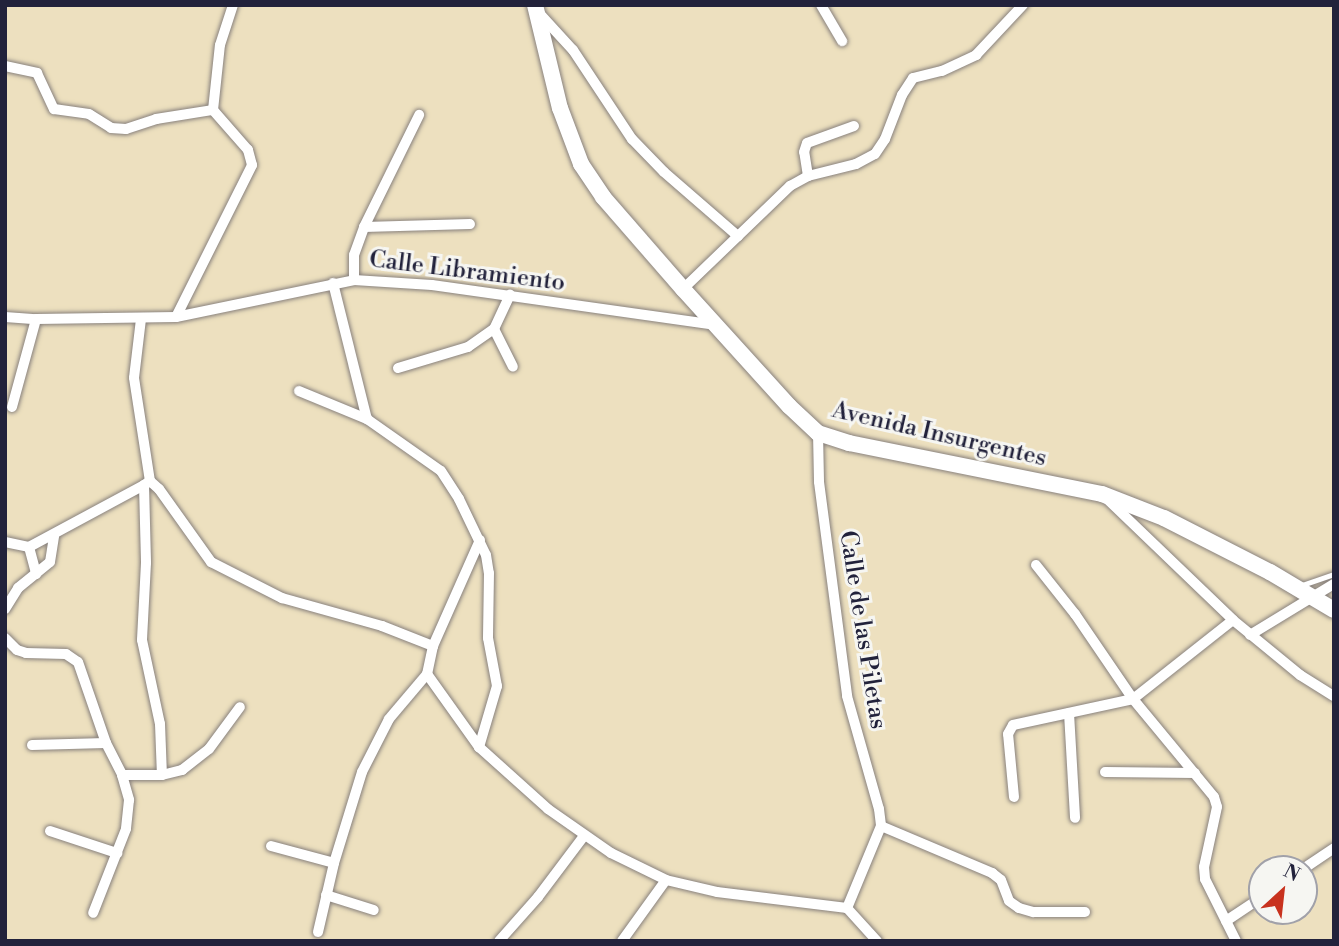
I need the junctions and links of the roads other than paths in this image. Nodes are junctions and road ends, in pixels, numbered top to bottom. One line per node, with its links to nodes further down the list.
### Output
1 (233, 5): 7 (street)
2 (821, 5): 5 (street)
3 (1023, 5): 10 (street)
4 (536, 8): 13 (street); 16 (main road, Avenida Insurgentes)
5 (842, 41)
6 (5, 66): 7 (street)
7 (213, 110): 19 (street)
8 (419, 115): 12 (street)
9 (854, 126): 10 (street)
10 (808, 176): 13 (street)
11 (470, 223): 12 (street)
12 (363, 227): 14 (street)
13 (738, 236): 16 (street)
14 (354, 280): 15 (street, Calle Libramiento); 17 (street, Calle Libramiento)
15 (333, 283): 19 (street, Calle Libramiento); 28 (street)
16 (683, 289): 22 (main road, Avenida Insurgentes)
17 (510, 295): 22 (street, Calle Libramiento); 23 (street)
18 (5, 317): 20 (street, Calle Libramiento)
19 (176, 317): 21 (street, Calle Libramiento)
20 (36, 319): 21 (street, Calle Libramiento); 27 (street)
21 (141, 319): 30 (street)
22 (716, 325): 29 (main road, Avenida Insurgentes)
23 (494, 330): 24 (street); 25 (street)
24 (513, 367)
25 (398, 368)
26 (299, 391): 28 (street)
27 (12, 407)
28 (367, 419): 33 (street)
29 (818, 433): 31 (main road, Avenida Insurgentes); 62 (street, Calle de las Piletas)
30 (147, 483): 32 (street); 47 (street); 59 (street)
31 (1102, 494): 40 (main road, Avenida Insurgentes); 44 (street)
32 (54, 536): 35 (street); 38 (street)
33 (480, 540): 47 (street); 55 (street)
34 (5, 542): 35 (street)
35 (29, 547): 38 (street)
36 (1036, 565): 50 (street)
37 (1334, 574): 40 (lane)
38 (36, 575): 42 (street)
39 (1334, 584): 41 (street)
40 (1296, 586): 41 (main road, Avenida Insurgentes)
41 (1315, 597): 43 (main road, Avenida Insurgentes); 45 (street)
42 (5, 609)
43 (1334, 610)
44 (1233, 620): 45 (street); 50 (street)
45 (1250, 635): 49 (street)
46 (5, 638): 53 (street)
47 (433, 646): 48 (street)
48 (427, 674): 55 (street); 69 (street)
49 (1334, 696)
50 (1133, 698): 52 (street); 57 (street)
51 (240, 707): 59 (street)
52 (1069, 713): 60 (street); 61 (street)
53 (106, 743): 54 (street); 58 (street)
54 (32, 745)
55 (479, 747): 64 (street)
56 (1105, 772): 57 (street)
57 (1195, 773): 77 (street)
58 (122, 775): 59 (street); 67 (street)
59 (162, 775)
60 (1014, 797)
61 (1075, 818)
62 (881, 826): 73 (street); 75 (street)
63 (50, 831): 67 (street)
64 (584, 836): 70 (street); 79 (street)
65 (271, 846): 69 (street)
66 (1334, 848): 68 (street)
67 (117, 853): 76 (street)
68 (1318, 859)
69 (334, 863): 71 (street)
70 (666, 880): 73 (street); 80 (street)
71 (326, 895): 74 (street); 78 (street)
72 (1248, 906): 77 (street)
73 (847, 908): 81 (street)
74 (374, 910)
75 (1085, 912)
76 (93, 913)
77 (1226, 921): 82 (street)
78 (318, 932)
79 (499, 941)
80 (622, 941)
81 (877, 941)
82 (1236, 941)

